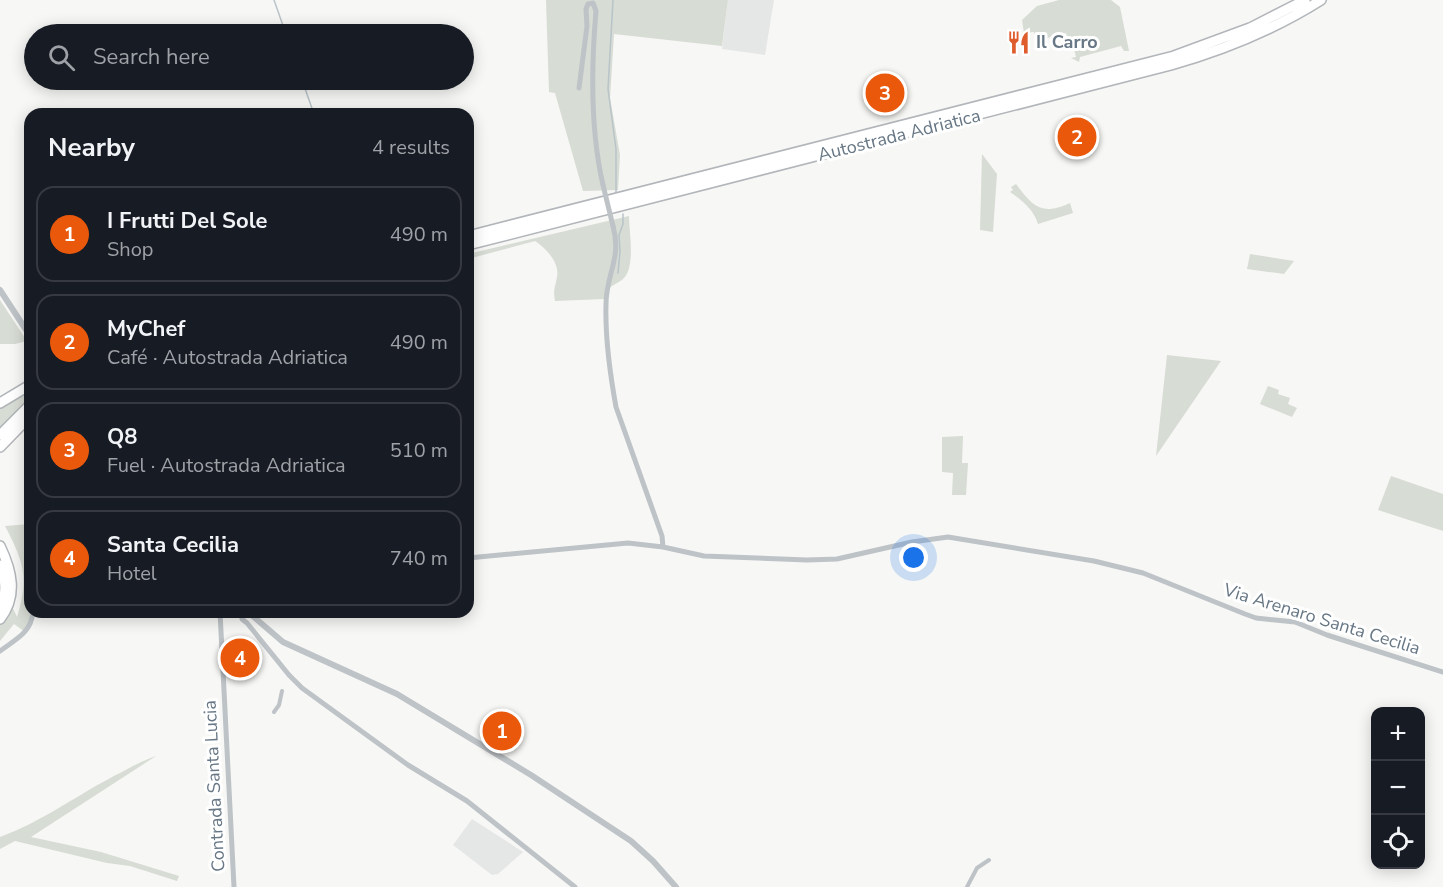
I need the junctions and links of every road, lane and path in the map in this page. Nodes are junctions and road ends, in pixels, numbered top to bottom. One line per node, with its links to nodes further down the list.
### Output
1 (1305, 0): 4 (highway, Autostrada Adriatica)
2 (1321, 0): 5 (highway, Autostrada Adriatica)
3 (579, 88): 15 (street, bridge)
4 (474, 234)
5 (474, 243)
6 (0, 290): 7 (street)
7 (24, 327)
8 (24, 389): 9 (highway)
9 (0, 403)
10 (24, 411): 12 (highway)
11 (24, 422): 13 (highway)
12 (0, 435)
13 (0, 447)
14 (0, 546): 23 (highway)
15 (663, 547): 16 (street, Via Arenaro Santa Cecilia); 25 (street, Via Arenaro Santa Cecilia)
16 (474, 557)
17 (0, 565): 18 (highway)
18 (0, 608)
19 (33, 618): 24 (street)
20 (220, 618): 29 (street, Contrada Santa Lucia)
21 (242, 618): 30 (street)
22 (254, 618): 31 (street)
23 (0, 619)
24 (0, 651)
25 (1443, 672)
26 (282, 691): 27 (street)
27 (274, 712)
28 (989, 860): 32 (street)
29 (234, 887)
30 (576, 887)
31 (676, 887)
32 (967, 887)

